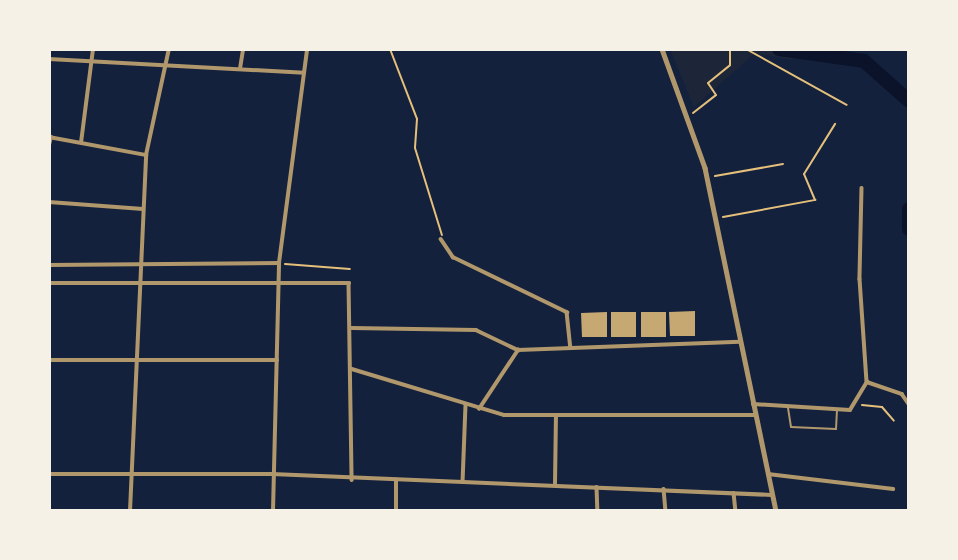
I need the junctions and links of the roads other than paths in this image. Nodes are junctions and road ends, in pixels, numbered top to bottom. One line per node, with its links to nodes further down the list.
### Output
1 (93, 49): 7 (street)
2 (169, 49): 8 (street)
3 (243, 49): 9 (street)
4 (307, 49): 10 (street)
5 (662, 49): 26 (street)
6 (49, 59): 7 (street)
7 (92, 62): 8 (street); 12 (street)
8 (165, 68): 9 (street); 14 (street)
9 (240, 69): 10 (street)
10 (304, 73): 19 (street)
11 (50, 137): 12 (street); 13 (street)
12 (81, 143): 14 (street)
13 (49, 145)
14 (146, 155): 17 (street)
15 (862, 188): 33 (street)
16 (49, 202): 17 (street)
17 (143, 209): 20 (street)
18 (441, 239): 27 (street)
19 (279, 263): 20 (street); 24 (street)
20 (140, 264): 21 (street); 22 (street)
21 (49, 265)
22 (139, 282): 23 (street); 24 (street); 29 (street)
23 (49, 283)
24 (278, 283): 25 (street); 31 (street)
25 (352, 328): 28 (street); 32 (street)
26 (741, 342): 27 (street); 34 (street)
27 (571, 348): 28 (street)
28 (518, 350): 38 (street)
29 (136, 358): 30 (street); 31 (street); 43 (street)
30 (49, 360)
31 (277, 360): 44 (street)
32 (352, 369): 36 (street); 46 (street)
33 (867, 382): 35 (street); 39 (street)
34 (753, 404): 37 (street); 41 (street)
35 (909, 404)
36 (466, 405): 38 (street); 48 (street)
37 (788, 407): 39 (street); 39 (lane)
38 (479, 409): 40 (street)
39 (837, 410)
40 (556, 415): 41 (street); 49 (street)
41 (755, 415): 45 (street)
42 (49, 474): 43 (street)
43 (131, 474): 44 (street); 55 (street)
44 (272, 474): 46 (street); 56 (street)
45 (768, 474): 52 (street); 54 (street)
46 (352, 480): 47 (street)
47 (396, 480): 48 (street); 57 (street)
48 (463, 482): 49 (street)
49 (555, 484): 50 (street)
50 (597, 487): 51 (street); 58 (street)
51 (664, 489): 53 (street); 59 (street)
52 (893, 489)
53 (734, 493): 54 (street); 60 (street)
54 (772, 495): 61 (street)
55 (130, 511)
56 (273, 511)
57 (396, 511)
58 (598, 511)
59 (666, 511)
60 (736, 511)
61 (776, 511)

